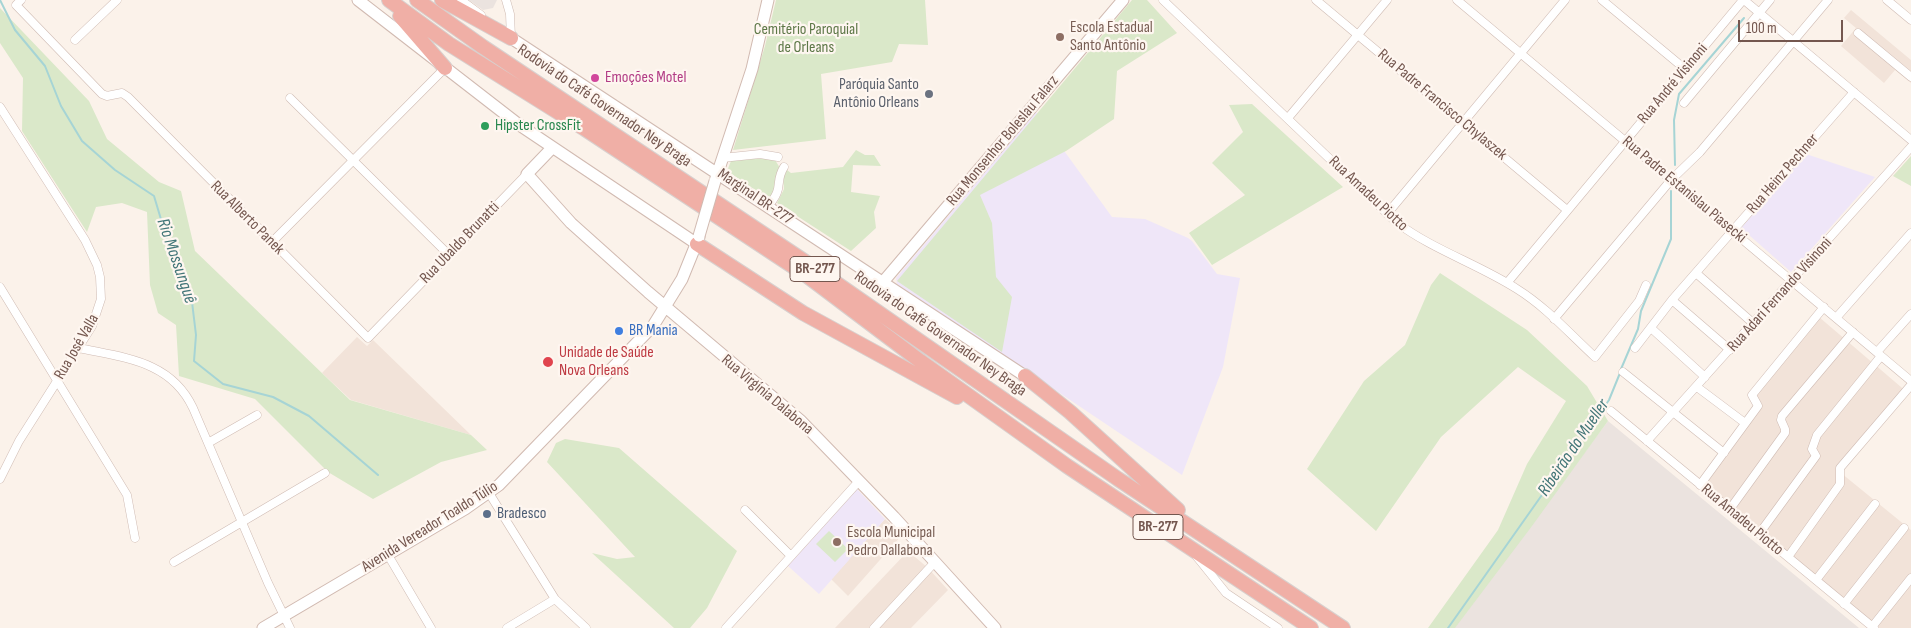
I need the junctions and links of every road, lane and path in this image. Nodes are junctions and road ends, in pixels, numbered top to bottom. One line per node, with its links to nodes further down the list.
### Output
1 (117, 0): 26 (street)
2 (358, 0): 29 (main road)
3 (387, 0): 29 (highway); 88 (highway, Rodovia do Café Governador Ney Braga / BR-277)
4 (417, 0): 104 (highway, Rodovia do Café Governador Ney Braga / BR-277)
5 (442, 0): 25 (highway)
6 (461, 0): 25 (street, Marginal BR-277)
7 (506, 0): 25 (street)
8 (768, 0): 43 (main road, Avenida Vereador Toaldo Túlio)
9 (1123, 0): 59 (main road, Rua Monsenhor Boleslau Falarz)
10 (1163, 0): 36 (street, Rua Amadeu Piotto)
11 (1316, 0): 24 (street, Rua Padre Francisco Chylaszek)
12 (1387, 0): 24 (street)
13 (1457, 0): 28 (street, Rua Padre Estanislau Piasecki)
14 (1565, 0): 28 (street)
15 (1602, 0): 30 (street)
16 (1744, 0): 21 (street); 30 (street, Rua André Visinoni)
17 (1770, 0): 21 (street)
18 (1828, 0): 27 (street)
19 (1887, 0): 22 (street)
20 (18, 2): 55 (street, Rua Alberto Panek)
21 (1759, 13): 27 (street); 34 (street)
22 (1911, 20)
23 (1858, 33): 31 (street)
24 (1358, 35): 36 (street); 37 (street, Rua Padre Francisco Chylaszek)
25 (511, 38): 47 (main road, Marginal BR-277)
26 (75, 40)
27 (1793, 41): 32 (street); 48 (street)
28 (1521, 53): 37 (street); 39 (street, Rua Padre Estanislau Piasecki)
29 (445, 68): 41 (main road); 44 (street)
30 (1685, 70): 39 (street, Rua André Visinoni)
31 (1911, 77)
32 (1854, 92): 38 (street); 52 (street, Rua Heinz Pechner)
33 (290, 98): 44 (street)
34 (1684, 103)
35 (0, 107): 73 (street, Rua José Valla)
36 (1288, 118): 51 (street, Rua Amadeu Piotto)
37 (1463, 123): 50 (street, Rua Padre Francisco Chylaszek); 51 (street)
38 (1911, 140)
39 (1625, 141): 48 (street, Rua Padre Estanislau Piasecki); 50 (street, Rua André Visinoni)
40 (1911, 147): 58 (street, Rua Adari Fernando Visinoni)
41 (552, 148): 46 (main road, Rua Ubaldo Brunatti); 54 (main road)
42 (778, 157): 43 (street)
43 (722, 158): 47 (main road, Avenida Vereador Toaldo Túlio)
44 (353, 160): 55 (street); 56 (street)
45 (784, 167): 49 (street)
46 (527, 174): 56 (street, Rua Ubaldo Brunatti); 64 (main road, Rua Virgínia Dalabona)
47 (716, 177): 49 (main road, Marginal BR-277); 54 (main road, Avenida Vereador Toaldo Túlio, bridge)
48 (1671, 180): 52 (street, Rua Padre Estanislau Piasecki); 68 (street)
49 (768, 206): 59 (main road, Marginal BR-277)
50 (1568, 210): 60 (street, Rua André Visinoni)
51 (1387, 214): 60 (street, Rua Amadeu Piotto)
52 (1733, 231): 57 (street, Rua Heinz Pechner); 58 (street, Rua Padre Estanislau Piasecki)
53 (1911, 234): 67 (street)
54 (698, 240): 64 (main road, Avenida Vereador Toaldo Túlio); 88 (highway)
55 (272, 242): 72 (street, Rua Alberto Panek)
56 (448, 254): 72 (street, Rua Ubaldo Brunatti)
57 (1696, 273): 63 (street, Rua Heinz Pechner); 69 (street)
58 (1792, 281): 65 (street, Rua Padre Estanislau Piasecki); 69 (street, Rua Adari Fernando Visinoni)
59 (883, 282): 78 (main road, Marginal BR-277)
60 (1507, 283): 68 (street, Rua Amadeu Piotto)
61 (1646, 285): 68 (street, Rua Amadeu Piotto)
62 (0, 287): 81 (street)
63 (1672, 300): 70 (street, Rua Heinz Pechner); 75 (street)
64 (666, 308): 94 (main road, Rua Virgínia Dalabona); 96 (main road, Avenida Vereador Toaldo Túlio)
65 (1824, 308): 67 (street, Rua Padre Estanislau Piasecki); 87 (street)
66 (1911, 314): 76 (street)
67 (1836, 318): 71 (street, Rua Padre Estanislau Piasecki)
68 (1554, 319)
69 (1754, 324): 75 (street, Rua Adari Fernando Visinoni)
70 (1651, 328): 74 (street, Rua Heinz Pechner); 79 (street)
71 (1853, 332): 76 (street, Rua Padre Estanislau Piasecki); 98 (street)
72 (368, 338)
73 (79, 348): 81 (street, Rua José Valla); 90 (street)
74 (1635, 348)
75 (1730, 350): 79 (street, Rua Adari Fernando Visinoni)
76 (1879, 354): 80 (street, Rua Padre Estanislau Piasecki); 102 (street)
77 (1623, 372): 85 (street)
78 (1025, 376): 104 (highway)
79 (1705, 378): 83 (street, Rua Adari Fernando Visinoni)
80 (1911, 381)
81 (57, 382): 93 (street, Rua José Valla); 103 (street)
82 (1911, 385): 108 (street)
83 (1697, 387): 85 (street, Rua Adari Fernando Visinoni); 87 (street)
84 (1611, 411): 89 (street, Rua Amadeu Piotto)
85 (1673, 411): 89 (street, Rua Adari Fernando Visinoni); 91 (street)
86 (257, 415): 90 (street)
87 (1745, 423): 91 (street)
88 (1007, 424): 105 (highway, Rodovia do Café Governador Ney Braga / BR-277)
89 (1647, 441): 95 (street, Rua Amadeu Piotto)
90 (208, 443): 100 (street)
91 (1724, 453): 95 (street)
92 (325, 473): 100 (street)
93 (0, 479)
94 (860, 480): 107 (street); 110 (main road, Rua Virgínia Dalabona)
95 (1700, 485): 98 (street, Rua Amadeu Piotto)
96 (489, 493): 106 (main road, Avenida Vereador Toaldo Túlio); 113 (street)
97 (1875, 504): 112 (street)
98 (1730, 509): 102 (street, Rua Amadeu Piotto)
99 (745, 510): 107 (street)
100 (242, 522): 109 (street); 115 (street)
101 (1904, 528): 114 (street)
102 (1759, 534): 108 (street, Rua Amadeu Piotto)
103 (134, 538)
104 (1211, 541): 116 (highway, Rodovia do Café Governador Ney Braga / BR-277)
105 (1190, 548): 126 (street); 127 (highway, Rodovia do Café Governador Ney Braga / BR-277)
106 (388, 555): 115 (main road, Avenida Vereador Toaldo Túlio); 120 (street)
107 (791, 556): 123 (street)
108 (1788, 557): 112 (street, Rua Amadeu Piotto)
109 (174, 562)
110 (934, 563): 124 (street); 125 (main road, Rua Virgínia Dalabona)
111 (1911, 578): 117 (street)
112 (1816, 580): 114 (street, Rua Amadeu Piotto)
113 (555, 600): 121 (street); 122 (street)
114 (1844, 604): 117 (street, Rua Amadeu Piotto)
115 (284, 616): 118 (main road, Avenida Vereador Toaldo Túlio); 119 (street)
116 (1343, 627)
117 (1873, 627)
118 (264, 628)
119 (290, 628)
120 (431, 628)
121 (507, 628)
122 (586, 628)
123 (726, 628)
124 (874, 628)
125 (995, 628)
126 (1278, 628)
127 (1310, 628)

